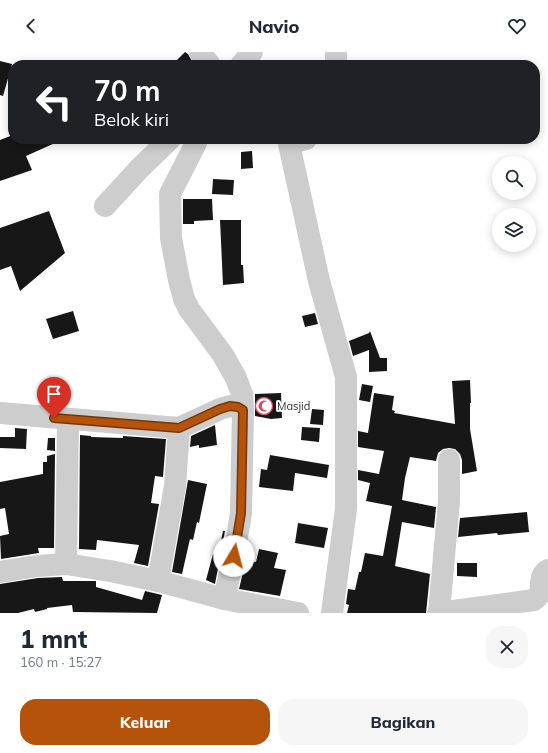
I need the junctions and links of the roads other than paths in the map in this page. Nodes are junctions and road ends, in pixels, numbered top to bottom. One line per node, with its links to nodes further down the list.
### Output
1 (200, 52): 3 (street)
2 (252, 52): 4 (street)
3 (206, 60)
4 (245, 60)
5 (165, 144): 8 (street)
6 (195, 144): 9 (street)
7 (289, 144): 20 (street)
8 (105, 206)
9 (243, 410): 12 (street); 18 (street)
10 (0, 413): 11 (street)
11 (68, 420): 12 (street); 14 (street)
12 (179, 428): 17 (street)
13 (449, 460): 21 (street)
14 (66, 564): 16 (street); 17 (street)
15 (548, 570): 21 (street)
16 (0, 572)
17 (158, 581): 18 (street)
18 (224, 599): 19 (street)
19 (298, 613)
20 (332, 613)
21 (439, 613)

